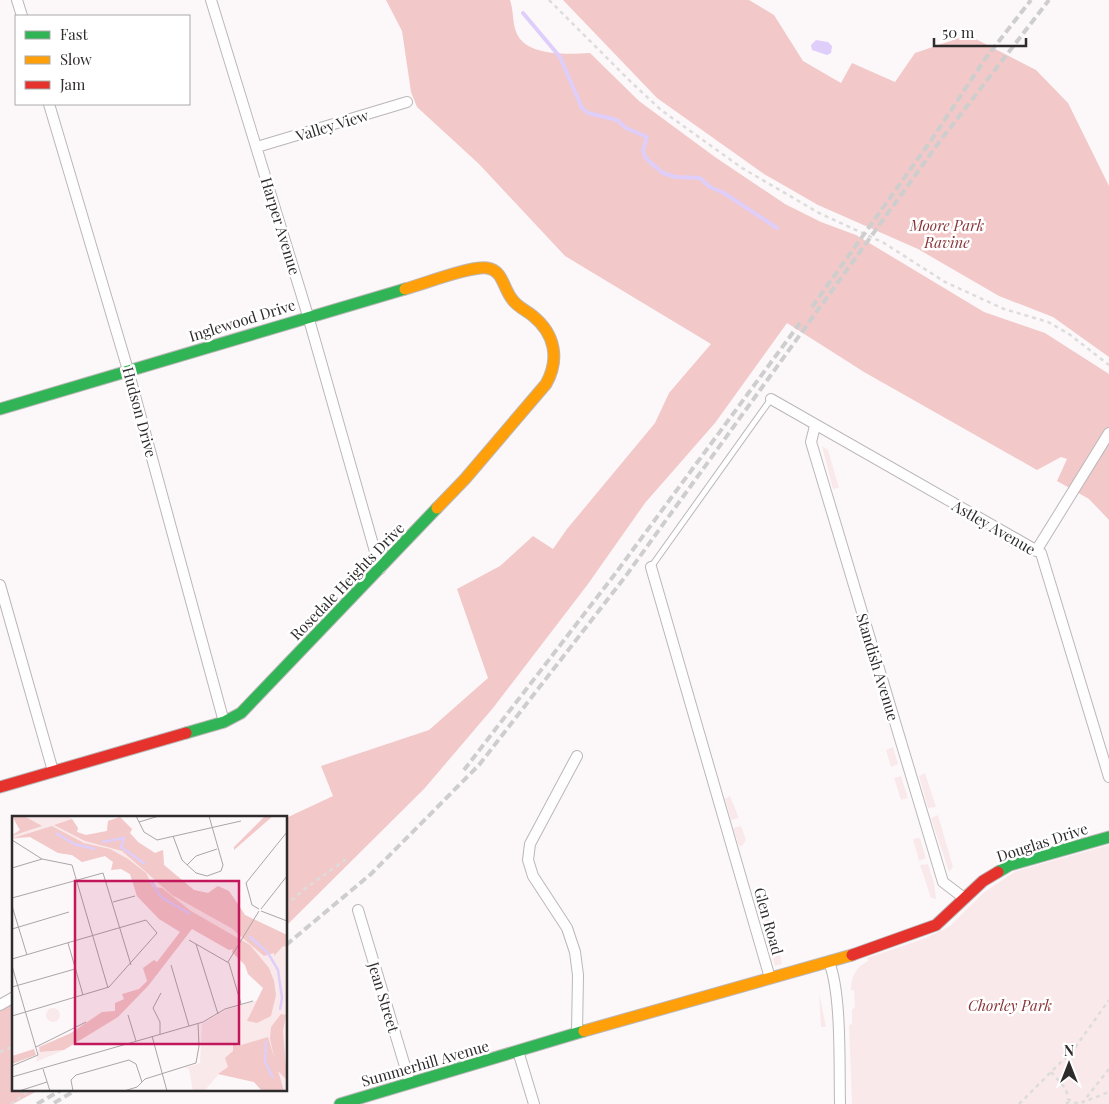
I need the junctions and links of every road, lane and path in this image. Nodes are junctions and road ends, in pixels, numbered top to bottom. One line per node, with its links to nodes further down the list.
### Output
1 (17, 0): 4 (street)
2 (211, 0): 7 (street, Harper Avenue)
3 (549, 0): 10 (path)
4 (22, 15)
5 (407, 102): 7 (street, Valley View)
6 (49, 105): 11 (street, Hudson Drive)
7 (257, 147): 9 (street, Harper Avenue)
8 (494, 269): 9 (street, Inglewood Drive); 18 (street, Rosedale Heights Drive)
9 (308, 316): 11 (street, Inglewood Drive); 18 (street, Harper Avenue)
10 (1109, 365)
11 (128, 370): 13 (street, Inglewood Drive); 20 (street, Hudson Drive)
12 (772, 399): 14 (street, Astley Avenue); 17 (lane)
13 (0, 408)
14 (815, 426): 16 (street, Astley Avenue); 27 (street, Standish Avenue)
15 (1109, 433): 16 (street)
16 (1036, 550): 23 (street, Astley Avenue)
17 (651, 567): 31 (street, Glen Road)
18 (380, 569): 20 (street, Rosedale Heights Drive)
19 (1, 591): 22 (street)
20 (224, 722): 22 (street, Rosedale Heights Drive)
21 (577, 756): 35 (street)
22 (53, 771): 24 (street, Rosedale Heights Drive)
23 (1109, 778)
24 (0, 787)
25 (1109, 837): 27 (street, Douglas Drive)
26 (348, 858): 28 (path)
27 (964, 898): 30 (street, Douglas Drive)
28 (288, 904)
29 (358, 910): 41 (street, Jean Street)
30 (829, 962): 31 (street, Douglas Drive); 49 (street)
31 (770, 978): 35 (street, Glen Road)
32 (12, 998): 34 (street)
33 (1109, 1000): 40 (path)
34 (0, 1005)
35 (576, 1033): 37 (street, Glen Road)
36 (12, 1047): 38 (path)
37 (518, 1051): 41 (street, Summerhill Avenue); 48 (street)
38 (0, 1052)
39 (1109, 1069): 45 (path)
40 (1050, 1072): 44 (path); 50 (path)
41 (410, 1084): 47 (street, Summerhill Avenue)
42 (27, 1092): 46 (path)
43 (1109, 1092): 45 (path)
44 (1070, 1101): 45 (path); 51 (path)
45 (1083, 1102)
46 (11, 1104)
47 (340, 1104)
48 (534, 1104)
49 (840, 1104)
50 (1019, 1104)
51 (1066, 1104)

